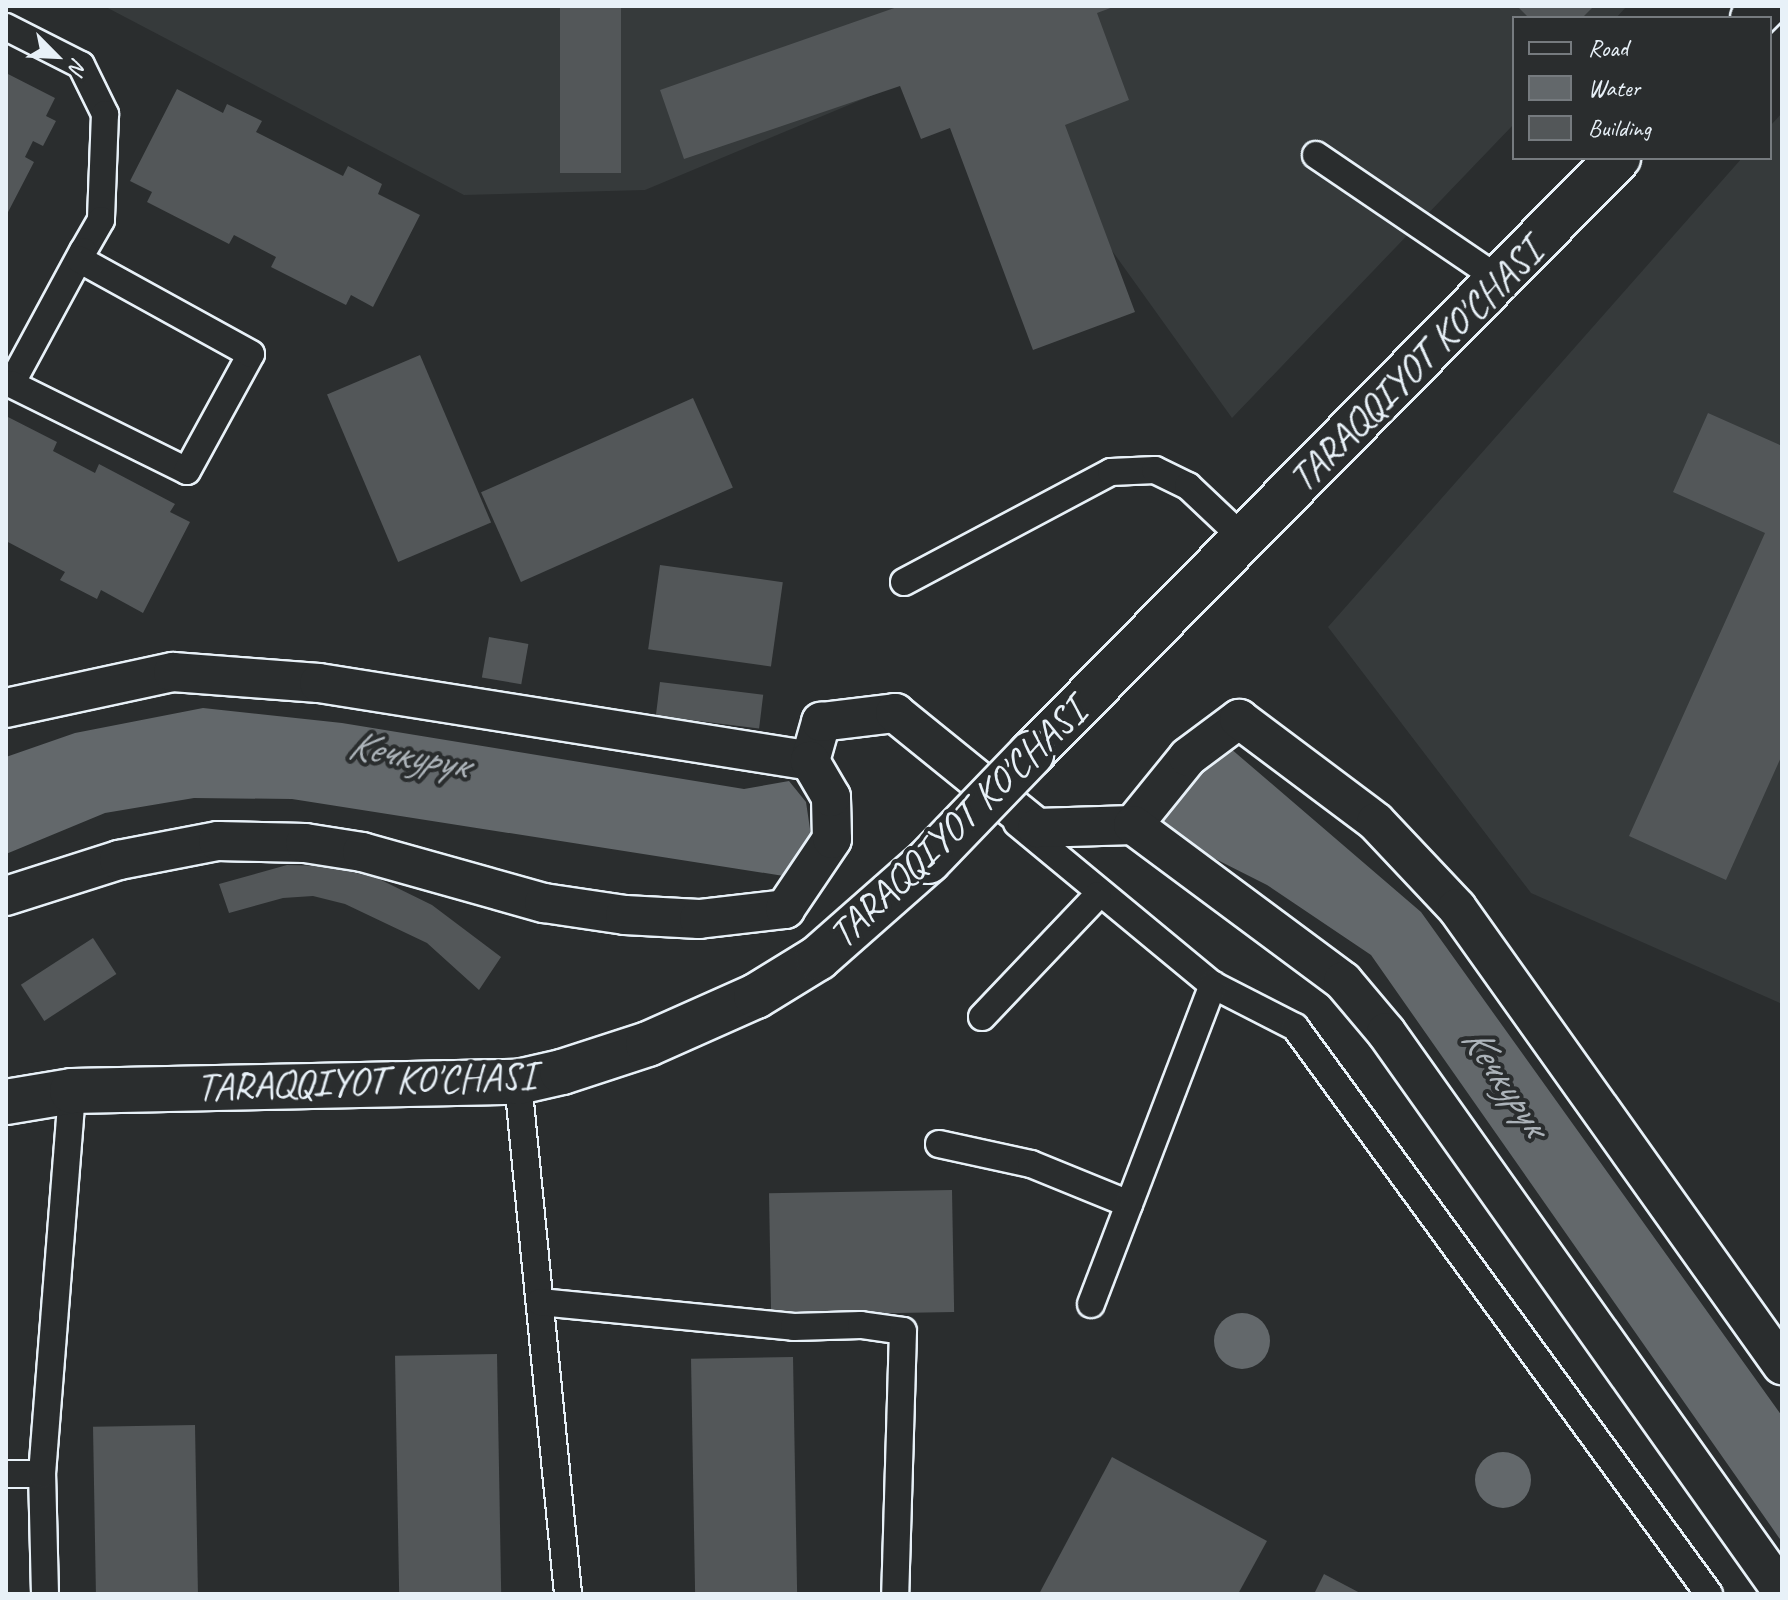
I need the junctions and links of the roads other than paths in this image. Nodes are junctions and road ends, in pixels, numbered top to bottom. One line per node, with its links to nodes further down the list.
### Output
1 (6, 27): 4 (lane)
2 (1316, 155): 5 (lane)
3 (1616, 160): 5 (street, TARAQQIYOT KO'CHASI)
4 (79, 259): 4 (lane)
5 (1500, 280): 6 (street, TARAQQIYOT KO'CHASI)
6 (1243, 538): 7 (lane); 10 (street, TARAQQIYOT KO'CHASI, bridge)
7 (904, 582)
8 (6, 708): 9 (street)
9 (810, 761): 11 (street); 13 (street)
10 (989, 798): 12 (lane); 16 (street, TARAQQIYOT KO'CHASI, bridge)
11 (1133, 825): 23 (street); 26 (street)
12 (1098, 895): 14 (lane); 15 (lane)
13 (6, 896)
14 (1213, 985): 20 (lane); 30 (lane)
15 (982, 1017)
16 (518, 1082): 17 (street, TARAQQIYOT KO'CHASI); 21 (lane)
17 (72, 1091): 18 (street, TARAQQIYOT KO'CHASI); 25 (lane)
18 (6, 1102)
19 (939, 1144): 20 (lane)
20 (1129, 1204): 22 (lane)
21 (540, 1302): 28 (lane); 29 (lane)
22 (1091, 1304)
23 (1782, 1365)
24 (6, 1474): 25 (lane)
25 (42, 1474): 27 (lane)
26 (1782, 1591)
27 (45, 1594)
28 (568, 1594)
29 (895, 1594)
30 (1709, 1594)

